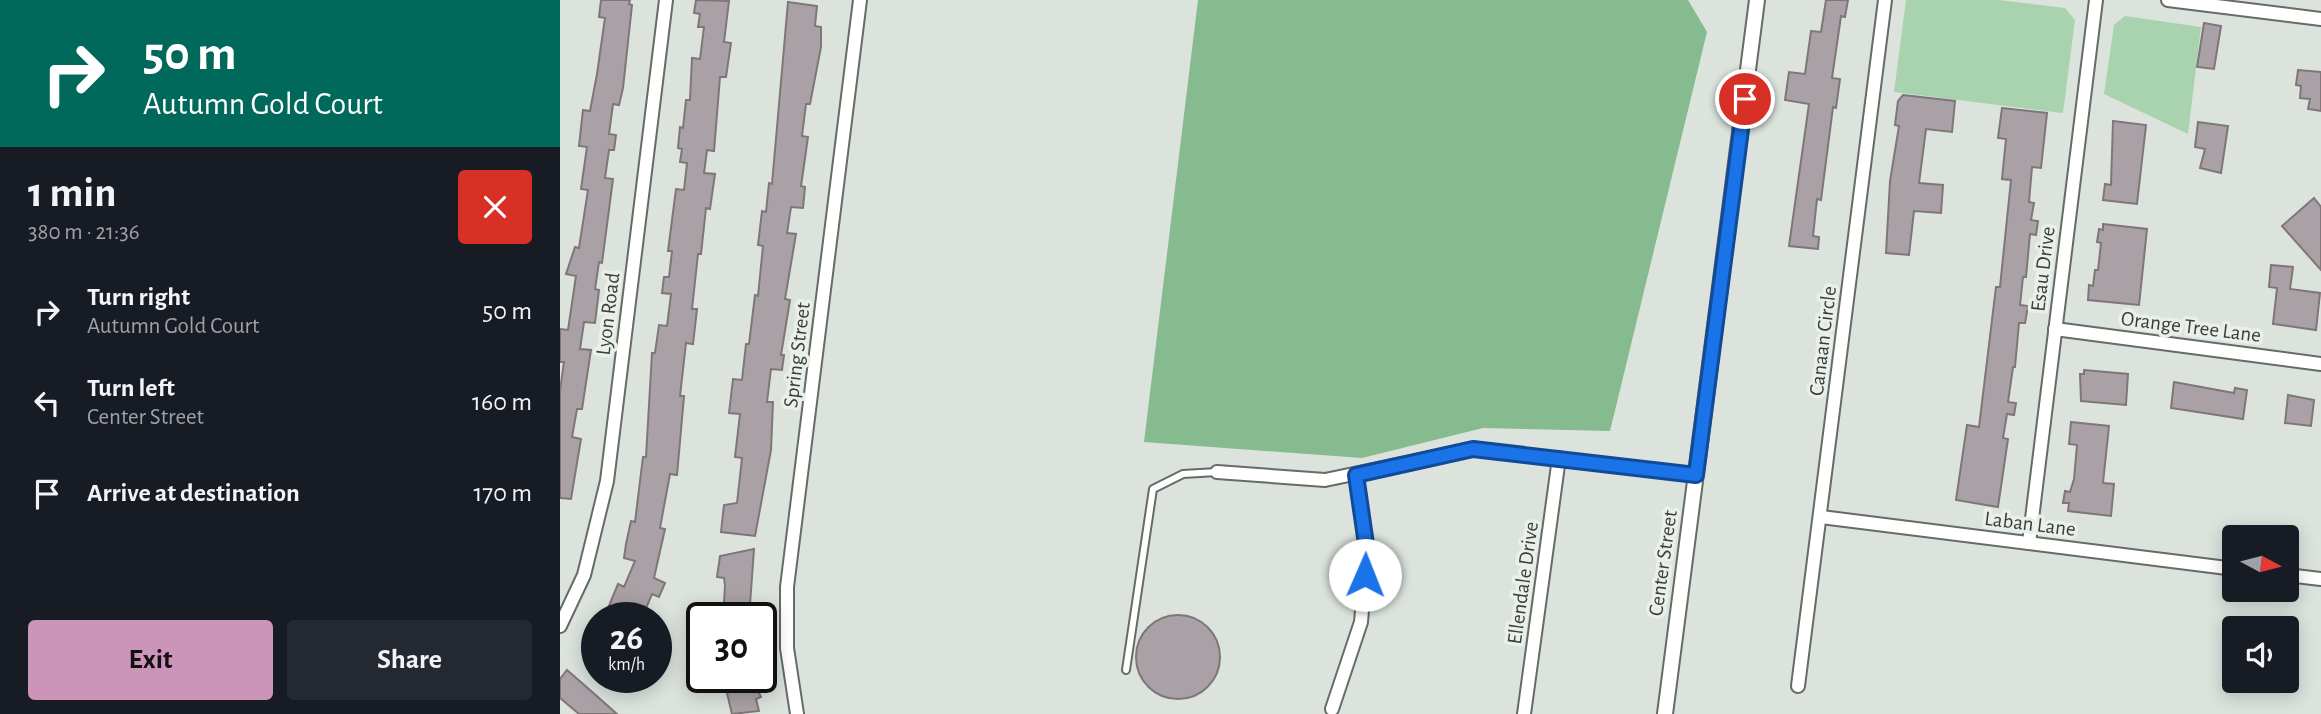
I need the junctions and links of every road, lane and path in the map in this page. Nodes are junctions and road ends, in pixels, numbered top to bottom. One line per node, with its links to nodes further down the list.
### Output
1 (666, 0): 19 (street, Lyon Road)
2 (860, 0): 23 (street, Spring Street)
3 (1757, 0): 13 (street, Center Street)
4 (1885, 0): 14 (street, Canaan Circle)
5 (2096, 0): 8 (street, Esau Drive)
6 (2168, 0): 7 (street)
7 (2321, 19)
8 (2055, 329): 9 (street, Orange Tree Lane); 15 (street, Esau Drive)
9 (2321, 364)
10 (1559, 458): 12 (street); 13 (street); 24 (street, Ellendale Drive)
11 (1217, 472): 12 (street); 20 (lane)
12 (1356, 475): 22 (street)
13 (1696, 475): 25 (street, Center Street)
14 (1821, 517): 15 (street, Laban Lane); 21 (street, Canaan Circle)
15 (2029, 543): 16 (street, Laban Lane)
16 (2222, 567)
17 (2300, 577): 18 (street)
18 (2321, 579)
19 (560, 626)
20 (1126, 670)
21 (1798, 686)
22 (1332, 709)
23 (797, 714)
24 (1524, 714)
25 (1665, 714)

